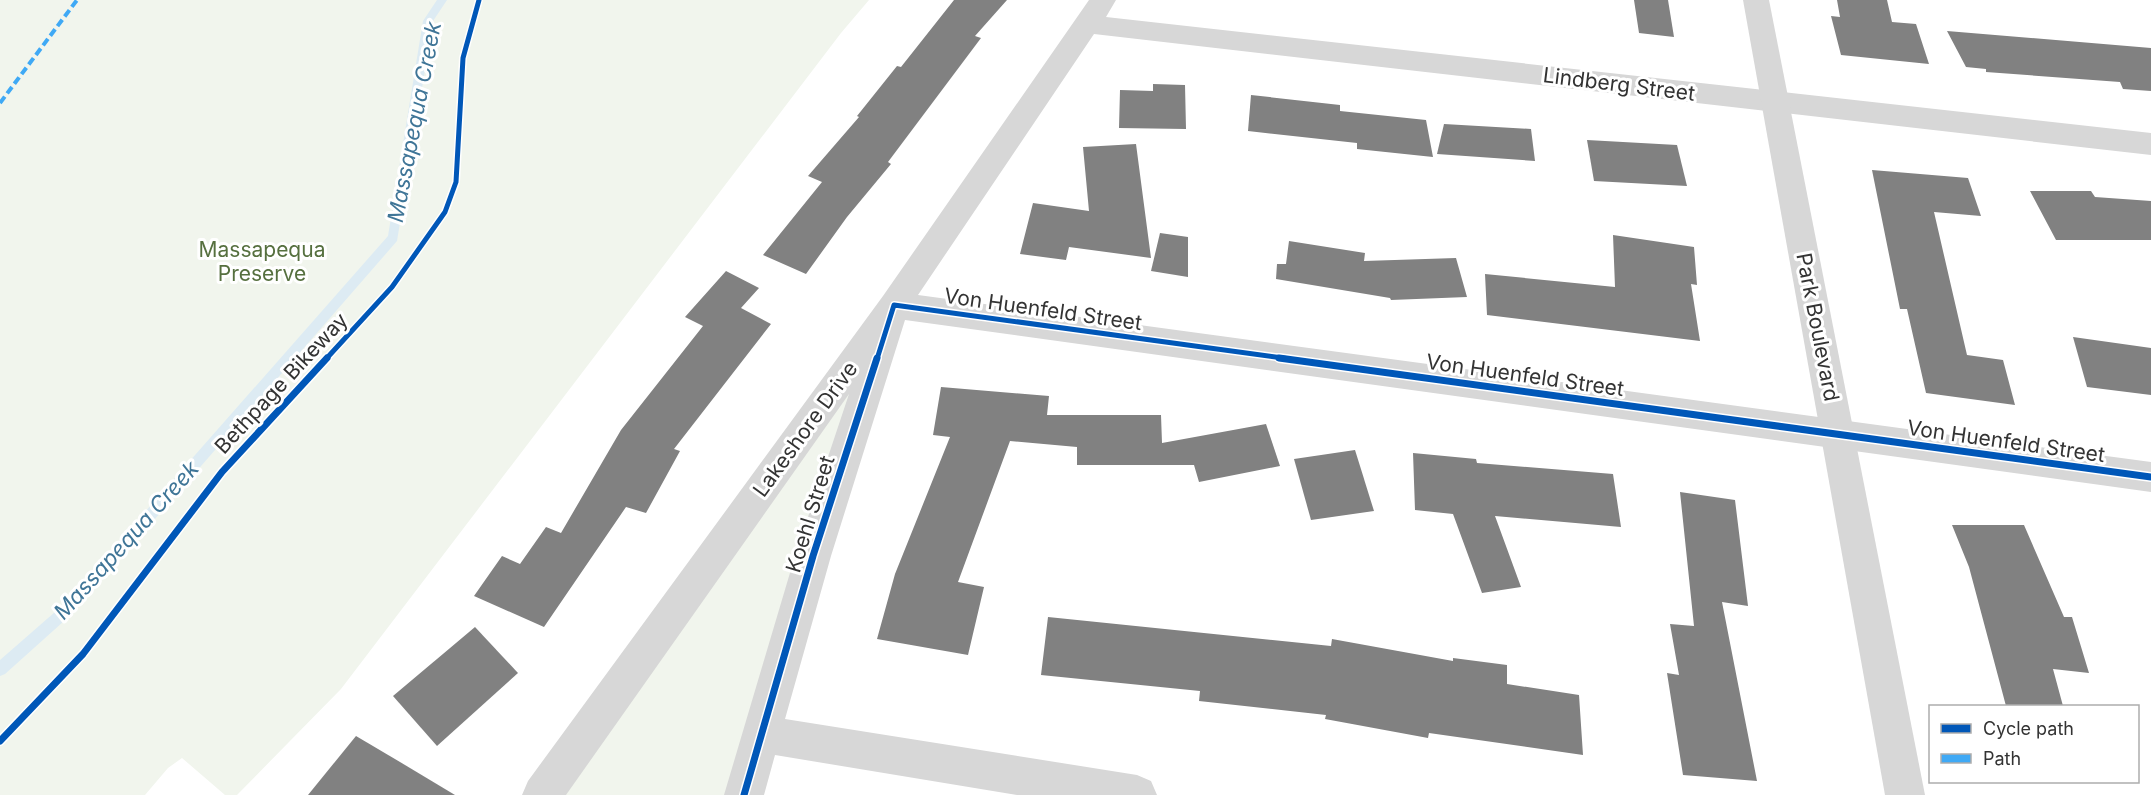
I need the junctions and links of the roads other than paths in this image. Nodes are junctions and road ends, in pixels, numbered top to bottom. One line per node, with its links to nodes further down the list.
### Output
1 (1756, 0): 3 (street, Park Boulevard)
2 (1094, 12): 3 (street, Lindberg Street); 5 (street, Lakeshore Drive)
3 (1776, 102): 4 (street, Lindberg Street); 6 (street, Park Boulevard)
4 (2151, 144)
5 (894, 305): 6 (street, Von Huenfeld Street); 8 (street, Koehl Street); 9 (street, Lakeshore Drive)
6 (1838, 435): 7 (street, Von Huenfeld Street); 12 (street, Park Boulevard)
7 (2151, 477)
8 (762, 734): 10 (street, Koehl Street); 11 (street)
9 (542, 795)
10 (744, 795)
11 (1137, 795)
12 (1905, 795)

